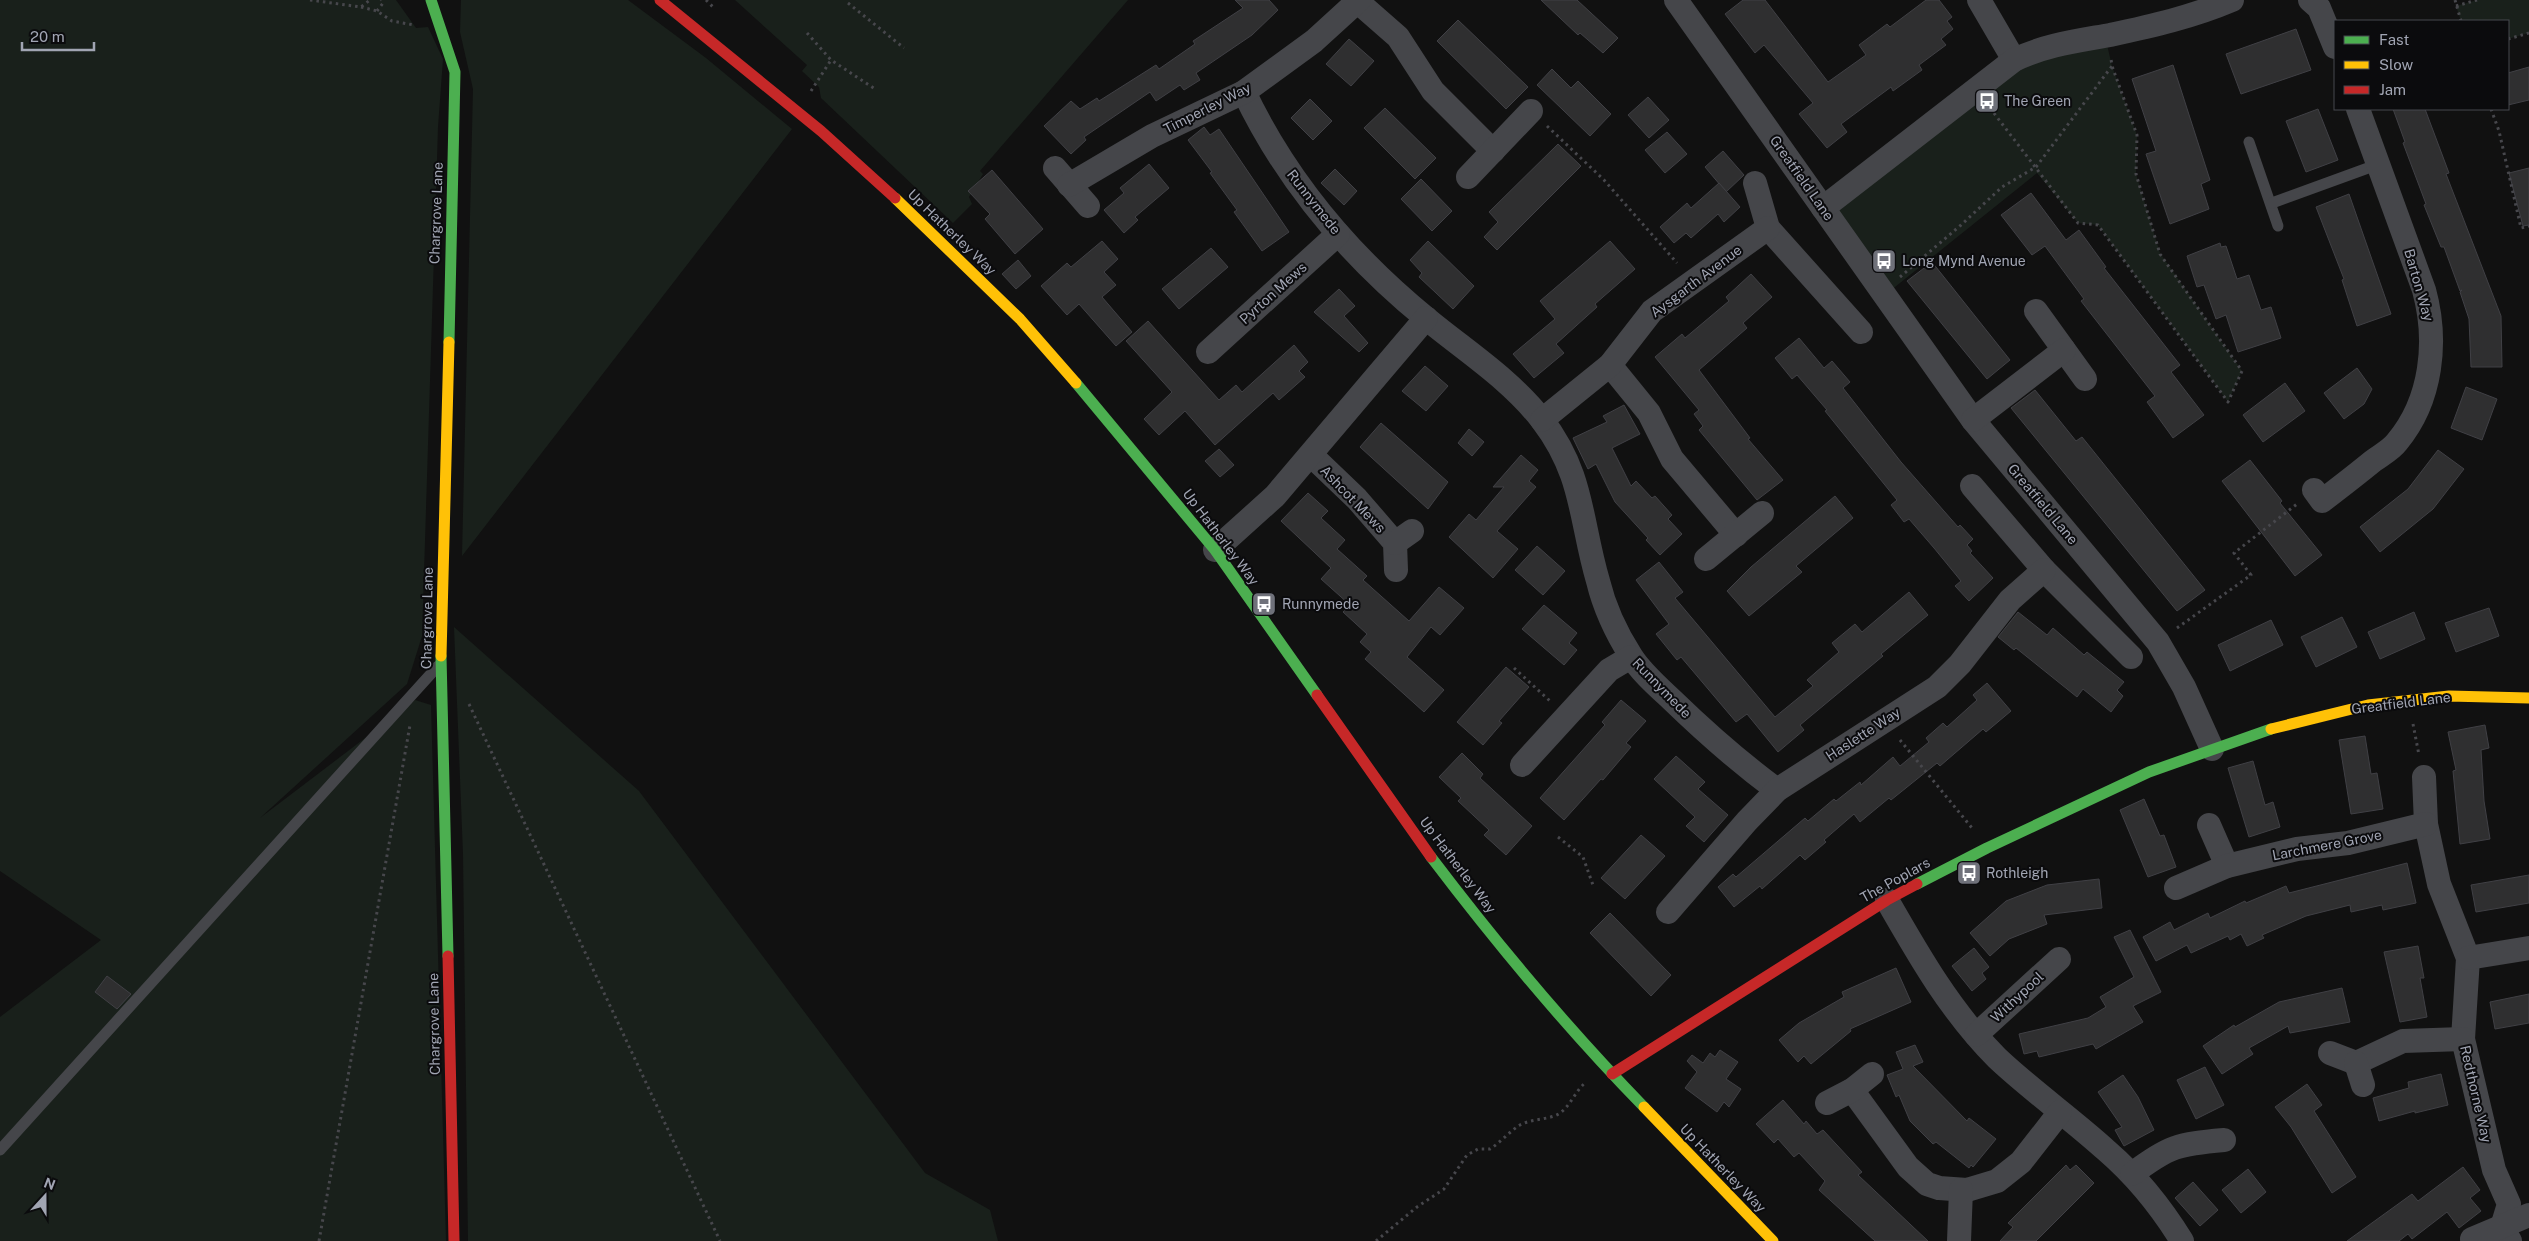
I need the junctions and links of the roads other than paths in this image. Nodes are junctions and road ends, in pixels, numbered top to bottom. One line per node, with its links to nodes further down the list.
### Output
1 (431, 0): 44 (street, Chargrove Lane)
2 (660, 0): 38 (street, Up Hatherley Way)
3 (1676, 0): 20 (street, Greatfield Lane)
4 (1979, 0): 9 (street)
5 (2232, 0): 9 (street)
6 (2310, 0): 8 (street)
7 (1359, 1): 10 (street, Timperley Way); 14 (street)
8 (2334, 45)
9 (2014, 60): 20 (street)
10 (1244, 92): 19 (street, Timperley Way); 23 (street, Runnymede)
11 (2358, 110): 15 (street, Barton Way)
12 (1531, 111): 14 (street)
13 (2249, 142): 18 (lane)
14 (1492, 151): 16 (street)
15 (2379, 164): 18 (lane); 35 (street, Barton Way)
16 (1468, 176)
17 (1755, 183): 22 (street)
18 (2272, 203): 21 (lane)
19 (1088, 206)
20 (1823, 208): 32 (street, Greatfield Lane)
21 (2278, 226)
22 (1768, 228): 26 (street); 29 (street, Aysgarth Avenue)
23 (1338, 234): 25 (street, Runnymede); 28 (street, Pyrton Mews)
24 (2036, 311): 27 (street)
25 (1426, 318): 31 (street, Runnymede); 33 (street)
26 (1861, 332)
27 (2064, 350): 30 (street); 32 (street)
28 (1208, 352)
29 (1610, 365): 31 (street, Aysgarth Avenue); 37 (street)
30 (2085, 379)
31 (1542, 420): 42 (street, Runnymede)
32 (1973, 420): 46 (street, Greatfield Lane)
33 (1311, 455): 38 (street); 40 (street, Ashcot Mews)
34 (1972, 486): 41 (street)
35 (2314, 490)
36 (1762, 513): 37 (street)
37 (1736, 535): 39 (street)
38 (1215, 550): 63 (street, Up Hatherley Way)
39 (1706, 560)
40 (1396, 570)
41 (2044, 570): 43 (street); 49 (street, Haslette Way)
42 (1631, 656): 47 (street); 49 (street, Runnymede)
43 (2131, 657)
44 (441, 662): 70 (lane); 76 (street, Chargrove Lane)
45 (2529, 698): 46 (street, Greatfield Lane)
46 (2212, 748): 54 (street, The Poplars)
47 (1522, 765)
48 (2424, 777): 50 (street, Redthorne Way)
49 (1778, 790): 55 (street, Haslette Way)
50 (2426, 824): 52 (street, Larchmere Grove); 57 (street, Redthorne Way)
51 (2209, 825): 52 (street)
52 (2227, 866): 53 (street, Larchmere Grove)
53 (2176, 888)
54 (1887, 900): 59 (street); 63 (street, The Poplars)
55 (1681, 907)
56 (2529, 948): 57 (street)
57 (2468, 958): 60 (street, Redthorne Way)
58 (2059, 959): 59 (street, Withypool)
59 (1976, 1035): 68 (street)
60 (2463, 1039): 62 (street); 73 (street, Redthorne Way)
61 (2330, 1053): 62 (street)
62 (2356, 1063): 65 (street)
63 (1608, 1070): 77 (street, Up Hatherley Way)
64 (1872, 1074): 66 (street)
65 (2363, 1085)
66 (1852, 1090): 67 (street); 72 (street)
67 (1827, 1103)
68 (2060, 1112): 71 (street); 72 (street)
69 (2224, 1140): 71 (street)
70 (0, 1150)
71 (2132, 1174): 79 (street)
72 (1962, 1190): 78 (street)
73 (2522, 1209): 74 (street, Redthorne Way)
74 (2506, 1234): 75 (street, Redthorne Way)
75 (2472, 1238)
76 (454, 1241)
77 (1773, 1241)
78 (1959, 1241)
79 (2182, 1241)

